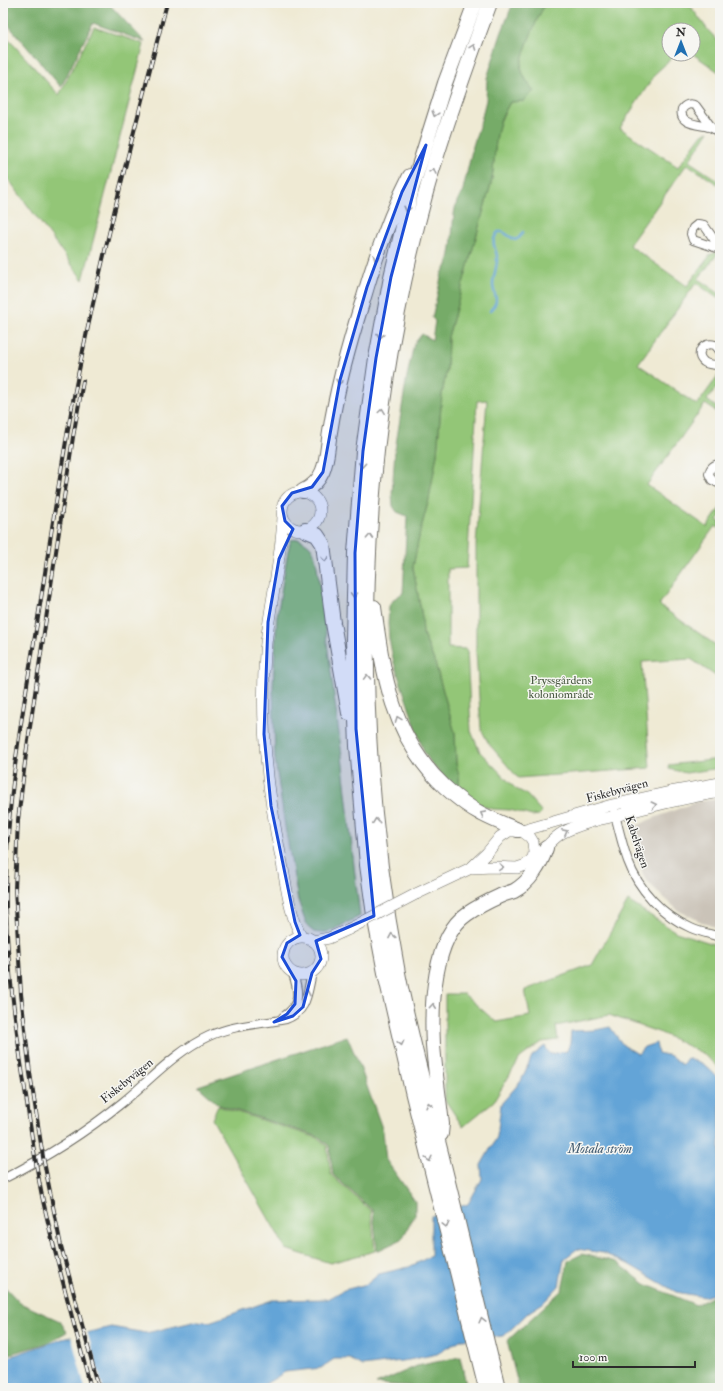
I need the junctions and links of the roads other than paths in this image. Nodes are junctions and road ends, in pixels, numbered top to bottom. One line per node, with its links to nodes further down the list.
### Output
1 (475, 3): 5 (highway, one-way to 5)
2 (490, 3): 13 (highway, one-way to 2)
3 (712, 128): 4 (street)
4 (720, 134)
5 (426, 145): 10 (highway, one-way to 10); 15 (highway, one-way to 15)
6 (720, 351): 7 (street)
7 (720, 365)
8 (720, 464): 9 (street)
9 (720, 484)
10 (302, 491): 11 (street); 12 (street)
11 (283, 517): 12 (street); 14 (street)
12 (300, 529): 14 (street); 15 (highway, one-way to 15)
13 (369, 555): 19 (highway, one-way to 13); 34 (highway, one-way to 13)
14 (279, 559): 24 (street)
15 (358, 760): 36 (highway, one-way to 36)
16 (720, 783): 18 (street, Fiskebyvägen)
17 (720, 792): 18 (street, Fiskebyvägen, one-way to 17)
18 (614, 810): 19 (street, Fiskebyvägen); 20 (street, Fiskebyvägen, one-way to 18); 27 (street, Kabelvägen)
19 (520, 831): 21 (street); 22 (street, Fiskebyvägen)
20 (546, 848): 21 (street, Fiskebyvägen); 23 (highway)
21 (531, 860): 22 (street, Fiskebyvägen, one-way to 21); 23 (highway)
22 (471, 868): 25 (street, Fiskebyvägen, bridge)
23 (499, 897): 34 (highway, one-way to 23)
24 (294, 922): 26 (street); 28 (street)
25 (346, 930): 29 (street, Fiskebyvägen); 30 (street, Fiskebyvägen)
26 (302, 937): 28 (street); 29 (street)
27 (720, 937)
28 (291, 940): 32 (street)
29 (313, 941): 30 (street)
30 (321, 954): 31 (street)
31 (312, 973): 32 (street); 33 (street, Fiskebyvägen, one-way to 31)
32 (293, 974): 33 (street, Fiskebyvägen)
33 (274, 1022): 35 (street, Fiskebyvägen)
34 (439, 1147): 36 (highway)
35 (3, 1179)
36 (442, 1185): 37 (highway)
37 (485, 1360): 38 (highway); 39 (highway)
38 (486, 1388)
39 (498, 1388)

